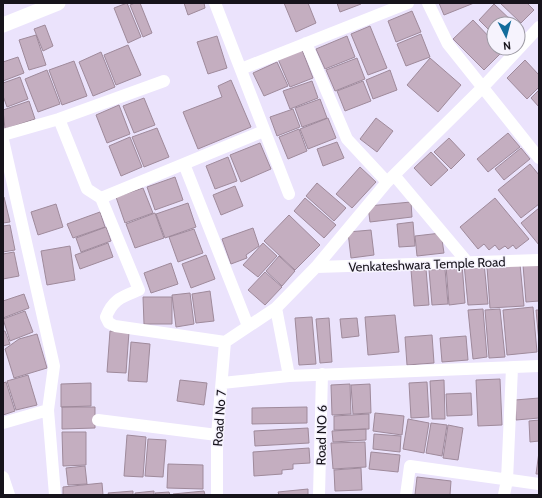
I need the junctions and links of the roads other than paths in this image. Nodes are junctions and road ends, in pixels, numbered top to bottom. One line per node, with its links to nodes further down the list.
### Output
1 (58, 3): 5 (street)
2 (215, 3): 8 (street)
3 (408, 3): 7 (street)
4 (428, 3): 10 (street)
5 (3, 25)
6 (539, 27): 10 (street)
7 (306, 43): 8 (street); 17 (street)
8 (241, 69): 12 (street)
9 (164, 81): 11 (street)
10 (484, 86): 15 (street); 17 (street)
11 (59, 119): 13 (street); 19 (street)
12 (264, 131): 16 (street); 18 (street)
13 (3, 135)
14 (3, 140): 31 (street)
15 (539, 158)
16 (184, 164): 19 (street); 24 (street)
17 (390, 178): 21 (street); 22 (street)
18 (289, 194)
19 (101, 198): 25 (street)
20 (539, 260): 21 (street, Venkateshwara Temple Road)
21 (468, 262): 22 (street, Venkateshwara Temple Road)
22 (316, 268): 23 (street)
23 (276, 308): 24 (street); 29 (street)
24 (248, 326): 25 (street)
25 (225, 342): 30 (street, Road No 7)
26 (539, 366): 27 (street)
27 (512, 368): 28 (street); 36 (street)
28 (322, 374): 29 (street); 41 (street, Road NO 6)
29 (289, 376): 30 (street)
30 (222, 383): 34 (street, Road No 7)
31 (48, 410): 33 (street); 39 (street)
32 (98, 420): 34 (street)
33 (3, 423)
34 (217, 435): 40 (street, Road No 7)
35 (3, 477): 38 (street)
36 (507, 480): 37 (street); 42 (street); 43 (street)
37 (539, 484)
38 (9, 495)
39 (55, 495)
40 (217, 495)
41 (319, 495)
42 (406, 495)
43 (504, 495)

